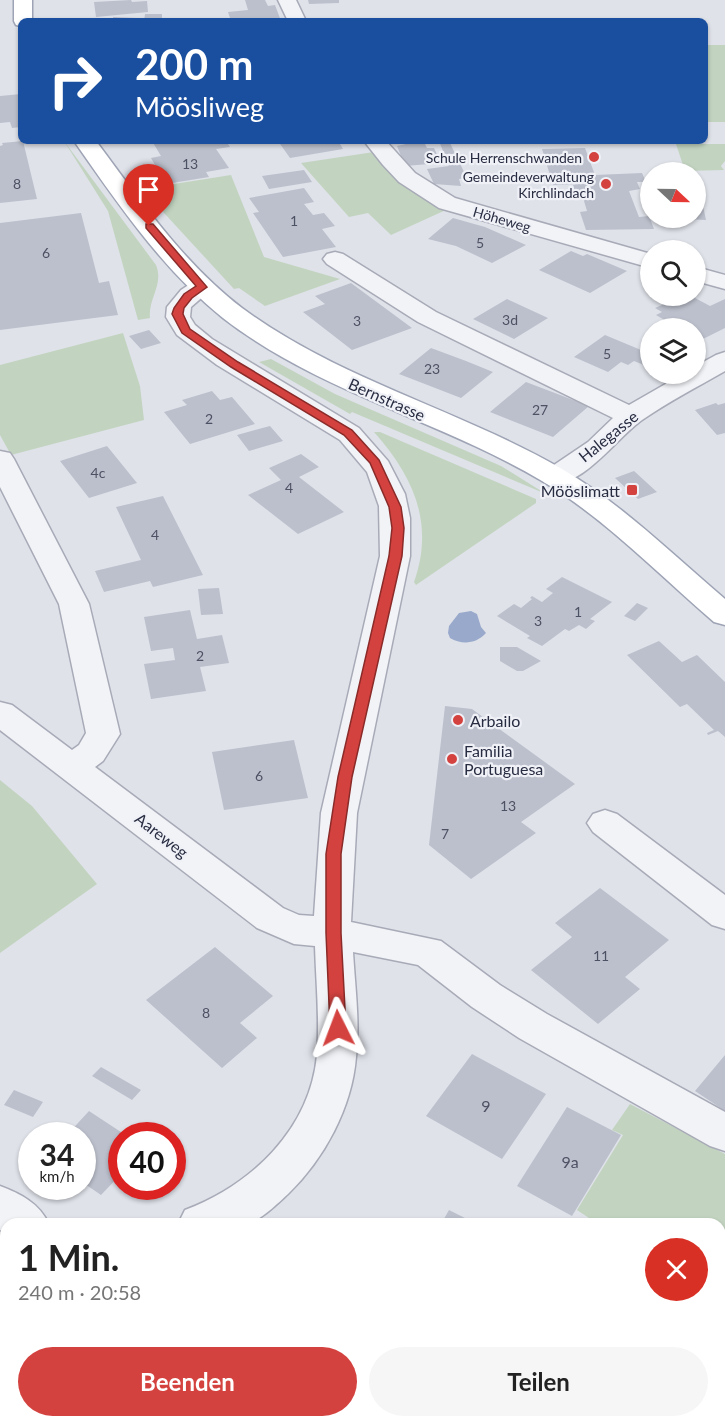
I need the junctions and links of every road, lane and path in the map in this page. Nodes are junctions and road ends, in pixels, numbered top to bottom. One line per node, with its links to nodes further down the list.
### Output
1 (22, 0): 3 (main road)
2 (286, 0): 4 (street)
3 (23, 18)
4 (295, 18)
5 (87, 144): 11 (main road, Bernstrasse)
6 (377, 144): 7 (street, Höheweg)
7 (640, 258)
8 (335, 259): 13 (street)
9 (706, 277): 10 (street)
10 (725, 282)
11 (195, 292): 15 (main road, Bernstrasse); 21 (street)
12 (725, 360): 13 (street, Halegasse)
13 (630, 416): 15 (street, Halegasse)
14 (0, 459): 18 (street)
15 (555, 477): 16 (main road, Bernstrasse)
16 (725, 615)
17 (0, 713): 18 (street, Aareweg)
18 (73, 766): 21 (street, Aareweg)
19 (605, 823): 20 (street)
20 (725, 915)
21 (333, 933): 22 (street, Aareweg); 25 (street)
22 (725, 1132)
23 (0, 1205): 24 (street)
24 (18, 1218)
25 (216, 1218)

